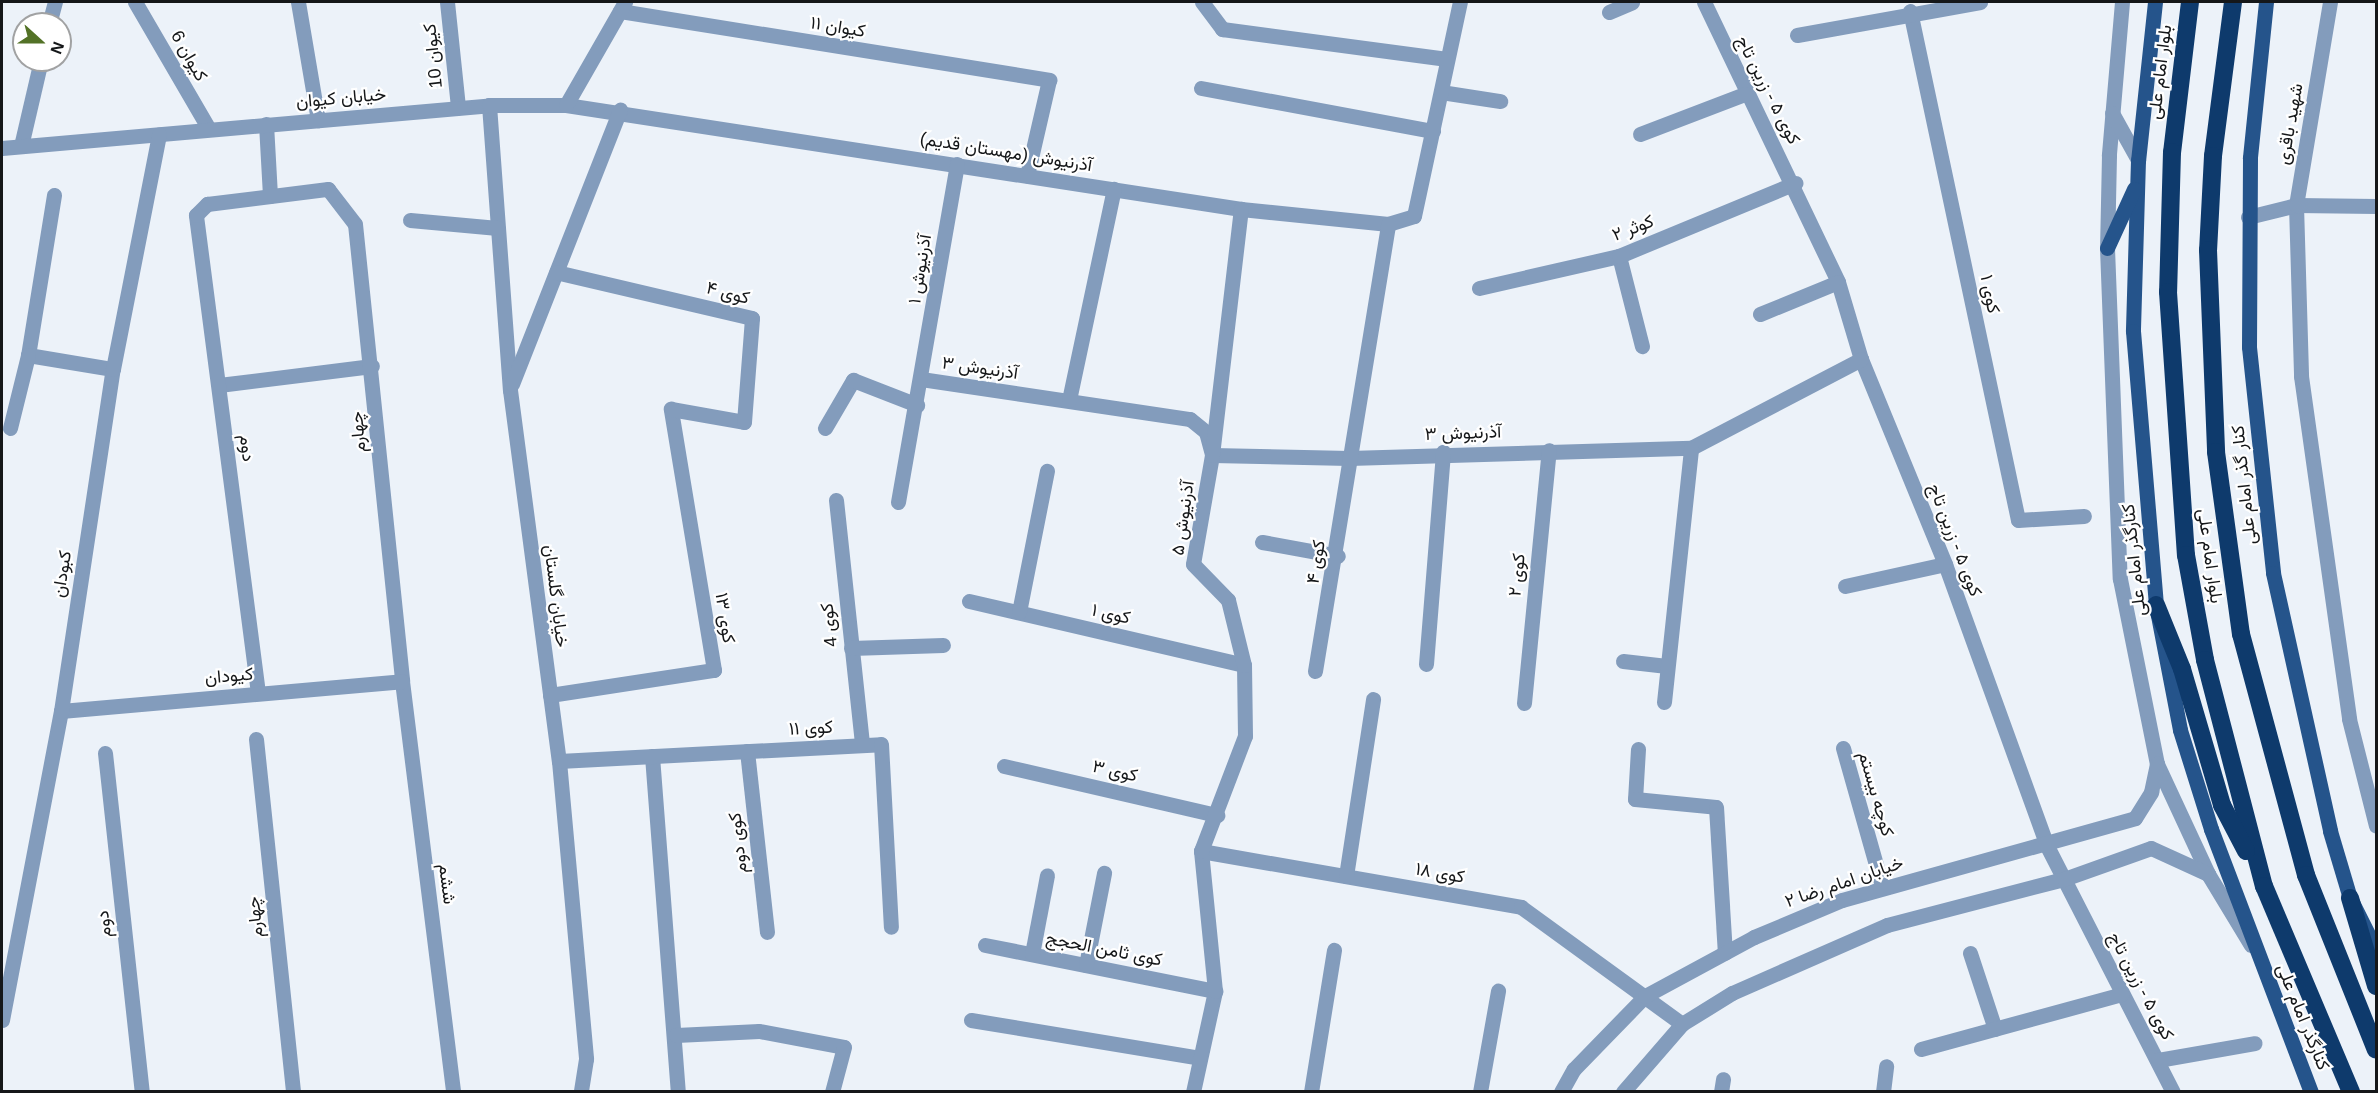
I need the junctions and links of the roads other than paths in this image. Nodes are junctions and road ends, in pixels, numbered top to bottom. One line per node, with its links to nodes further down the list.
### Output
1 (135, 2): 32 (street, کیوان 6)
2 (298, 2): 30 (street)
3 (447, 2): 27 (street, کیوان 10)
4 (1202, 2): 19 (street)
5 (1460, 2): 19 (street, آذرنیوش (مهستان قدیم))
6 (1632, 2): 17 (street)
7 (1704, 2): 23 (street, کوی ۵ - زرین تاج)
8 (1980, 2): 16 (street)
9 (2122, 2): 29 (street)
10 (2155, 2): 38 (main road, کنارگذر امام علی)
11 (2190, 2): 123 (highway, بلوار امام علی)
12 (2232, 2): 147 (highway, بلوار امام علی)
13 (2266, 2): 50 (main road, کنار گذر امام علی)
14 (2330, 2): 47 (street, شهید باقری)
15 (623, 6): 26 (street); 40 (street, کیوان ۱۱)
16 (1910, 11): 18 (street); 81 (street, کوی ۱)
17 (1609, 12)
18 (1797, 35)
19 (1447, 59): 22 (street, آذرنیوش (مهستان قدیم))
20 (38, 72): 36 (street)
21 (1201, 88): 33 (street)
22 (1441, 92): 24 (street); 33 (street, آذرنیوش (مهستان قدیم))
23 (1745, 94): 35 (street); 41 (street, کوی ۵ - زرین تاج)
24 (1500, 101)
25 (489, 105): 26 (street, خیابان کیوان); 27 (street, خیابان کیوان); 53 (street, خیابان گلستان)
26 (566, 105): 28 (street, آذرنیوش (مهستان قدیم))
27 (458, 107): 30 (street, خیابان کیوان)
28 (620, 110): 39 (street, آذرنیوش (مهستان قدیم)); 56 (street)
29 (2112, 113): 38 (street); 54 (street)
30 (318, 120): 31 (street, خیابان کیوان)
31 (266, 124): 32 (street, خیابان کیوان); 46 (street)
32 (209, 129): 34 (street, خیابان کیوان)
33 (1433, 131): 52 (street, آذرنیوش (مهستان قدیم))
34 (159, 134): 36 (street, خیابان کیوان); 64 (street, کبودان)
35 (1640, 134)
36 (21, 146): 37 (street, خیابان کیوان)
37 (2, 148)
38 (2138, 160): 42 (main road, کنارگذر امام علی)
39 (957, 164): 40 (street, آذرنیوش (مهستان قدیم)); 65 (street, آذرنیوش ۱)
40 (1027, 175): 44 (street, آذرنیوش (مهستان قدیم))
41 (1795, 183): 55 (street, کوثر ۲); 57 (street, کوی ۵ - زرین تاج)
42 (2136, 184): 54 (main road); 87 (main road, کنارگذر امام علی)
43 (328, 189): 46 (street, دوم); 63 (street, چهارم)
44 (1114, 189): 49 (street, آذرنیوش (مهستان قدیم)); 68 (street)
45 (54, 195): 61 (street)
46 (270, 196): 66 (street, دوم)
47 (2296, 205): 48 (street); 50 (street); 114 (street, شهید باقری)
48 (2376, 206)
49 (1241, 209): 52 (street, آذرنیوش (مهستان قدیم)); 76 (street, آذرنیوش ۵)
50 (2248, 217): 124 (main road, کنار گذر امام علی)
51 (410, 220): 53 (street)
52 (1388, 224): 77 (street)
53 (498, 228): 67 (street, خیابان گلستان)
54 (2107, 248): 111 (street)
55 (1619, 256): 58 (street, کوثر ۲); 60 (street)
56 (556, 272): 67 (street); 70 (street, کوی ۴)
57 (1838, 282): 59 (street); 62 (street, کوی ۵ - زرین تاج)
58 (1479, 288)
59 (1760, 314)
60 (1642, 346)
61 (28, 355): 64 (street); 71 (street)
62 (1861, 359): 73 (street, آذرنیوش ۳); 84 (street, کوی ۵ - زرین تاج)
63 (372, 366): 66 (street); 96 (street, چهارم)
64 (113, 369): 102 (street, کبودان)
65 (921, 380): 68 (street, آذرنیوش ۳); 69 (street, آذرنیوش ۱)
66 (219, 385): 97 (street, دوم)
67 (510, 390): 98 (street, خیابان گلستان)
68 (1069, 400): 76 (street, آذرنیوش ۳)
69 (917, 405): 72 (street); 80 (street, آذرنیوش ۱)
70 (671, 409): 98 (street, کوی ۱۳)
71 (10, 428)
72 (825, 428)
73 (1691, 448): 74 (street, آذرنیوش ۳); 94 (street)
74 (1549, 450): 75 (street, آذرنیوش ۳); 101 (street, کوی ۲)
75 (1443, 452): 77 (street, آذرنیوش ۳); 92 (street)
76 (1212, 455): 77 (street, آذرنیوش ۳); 93 (street, آذرنیوش ۵)
77 (1349, 458): 83 (street, کوی ۴)
78 (1047, 471): 88 (street)
79 (836, 500): 90 (street, کوی 4)
80 (898, 502)
81 (2084, 516)
82 (1262, 542): 83 (street)
83 (1338, 556): 95 (street, کوی ۴)
84 (1945, 564): 85 (street); 115 (street, کوی ۵ - زرین تاج)
85 (1845, 586)
86 (969, 601): 88 (street, کوی ۱)
87 (2156, 605): 123 (highway); 133 (main road, کنارگذر امام علی)
88 (1019, 612): 93 (street, کوی ۱)
89 (942, 645): 90 (street)
90 (851, 648): 104 (street, کوی 4)
91 (1623, 661): 94 (street)
92 (1426, 664)
93 (1244, 665): 113 (street, آذرنیوش ۵)
94 (1667, 666): 100 (street)
95 (1315, 671)
96 (402, 681): 97 (street, کیودان); 153 (street, ششم)
97 (258, 693): 102 (street, کیودان)
98 (550, 695): 110 (street, خیابان گلستان)
99 (1373, 699): 120 (street)
100 (1664, 702)
101 (1524, 703)
102 (61, 711): 140 (street, کبودان)
103 (256, 739): 152 (street, چهارم)
104 (862, 744): 107 (street, کوی ۱۱); 125 (street)
105 (1843, 748): 122 (street, کوچه بیستم)
106 (1638, 749): 130 (street)
107 (747, 751): 109 (street, کوی ۱۱); 126 (street, کوی دوم)
108 (105, 753): 151 (street, دوم)
109 (652, 756): 110 (street, کوی ۱۱); 144 (street)
110 (559, 761): 154 (street, خیابان گلستان)
111 (2157, 764): 115 (street, خیابان امام رضا ۲); 118 (street)
112 (1004, 766): 113 (street, کوی ۳)
113 (1217, 815): 116 (street, آذرنیوش ۵)
114 (2376, 826)
115 (2047, 846): 121 (street, کوی ۵ - زرین تاج); 122 (street, خیابان امام رضا ۲)
116 (1201, 851): 120 (street, کوی ۱۸); 136 (street)
117 (1104, 873): 134 (street)
118 (2208, 874): 121 (street); 133 (street)
119 (1047, 875): 132 (street)
120 (1346, 876): 139 (street, کوی ۱۸)
121 (2064, 879): 138 (street, کوی ۵ - زرین تاج); 142 (street)
122 (1882, 886): 130 (street, خیابان امام رضا ۲)
123 (2264, 886): 165 (highway, بلوار امام علی)
124 (2350, 898): 129 (main road, کنار گذر امام علی); 135 (highway)
125 (891, 927)
126 (767, 932)
127 (985, 945): 132 (street, کوی ثامن الحجج)
128 (1334, 950): 158 (street)
129 (2376, 950)
130 (1725, 953): 139 (street, خیابان امام رضا ۲)
131 (1970, 953): 143 (street)
132 (1032, 954): 134 (street, کوی ثامن الحجج)
133 (2258, 956): 164 (main road, کنارگذر امام علی)
134 (1086, 965): 136 (street, کوی ثامن الحجج)
135 (2376, 986)
136 (1215, 991): 148 (street)
137 (1498, 991): 159 (street)
138 (2122, 994): 143 (street); 149 (street, کوی ۵ - زرین تاج)
139 (1645, 996): 142 (street, کوی ۱۸); 160 (street, خیابان امام رضا ۲)
140 (2, 1020)
141 (971, 1020): 148 (street)
142 (1682, 1024): 161 (street)
143 (1995, 1029): 146 (street)
144 (676, 1035): 155 (street); 156 (street)
145 (2254, 1042): 149 (street)
146 (1921, 1049)
147 (2376, 1050)
148 (1200, 1058): 157 (street)
149 (2158, 1060): 163 (street, کوی ۵ - زرین تاج)
150 (1886, 1066): 162 (street)
151 (142, 1092)
152 (293, 1092)
153 (453, 1092)
154 (581, 1092)
155 (678, 1092)
156 (832, 1092)
157 (1193, 1092)
158 (1311, 1092)
159 (1480, 1092)
160 (1561, 1092)
161 (1623, 1092)
162 (1882, 1092)
163 (2173, 1092)
164 (2311, 1092)
165 (2350, 1092)

